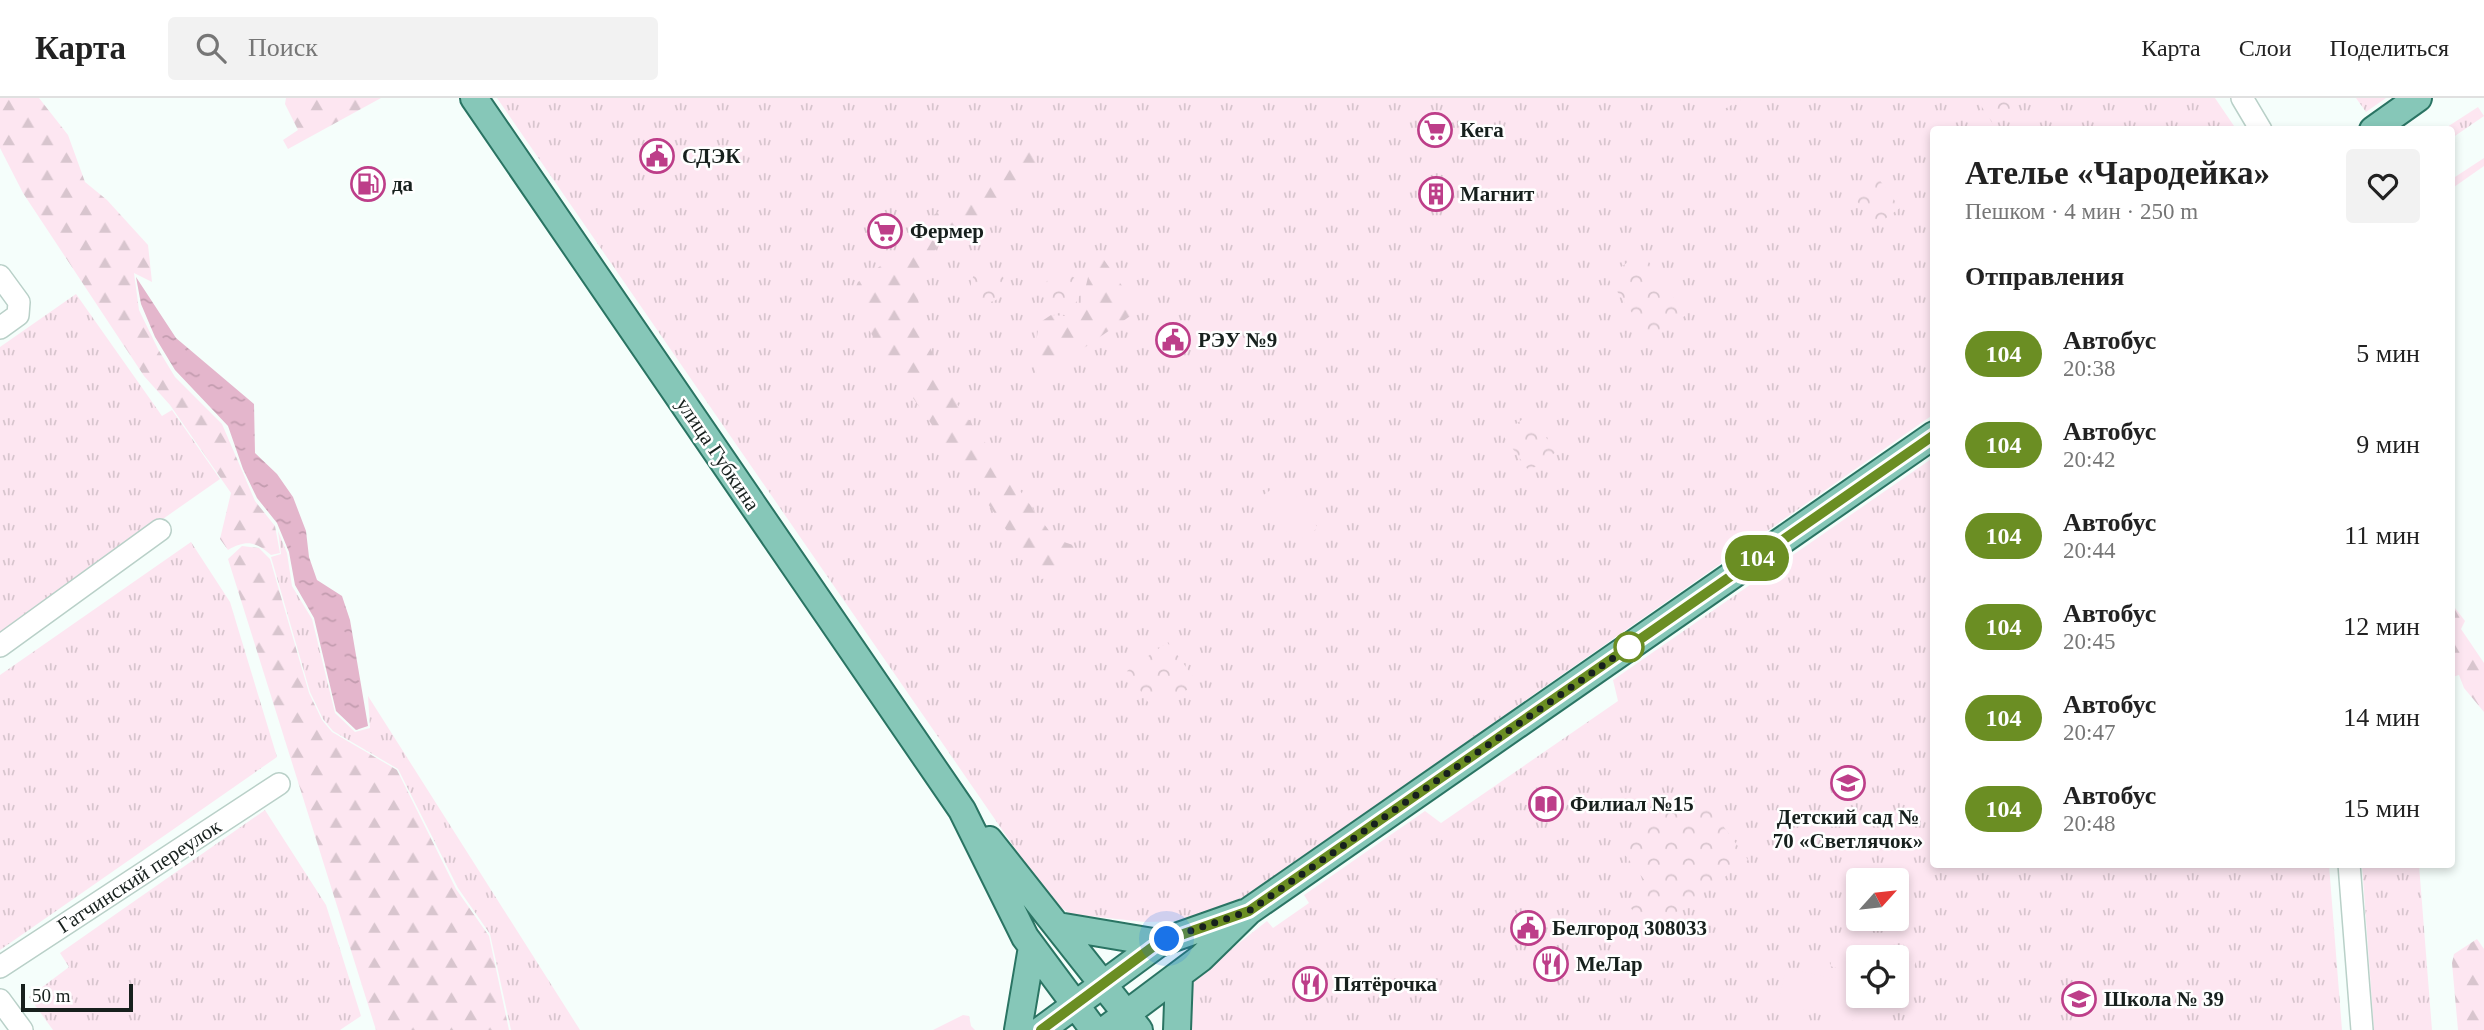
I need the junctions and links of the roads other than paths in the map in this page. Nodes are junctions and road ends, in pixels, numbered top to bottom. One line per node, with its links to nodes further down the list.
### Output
1 (474, 98): 12 (main road, улица Губкина)
2 (2418, 98): 5 (main road)
3 (2252, 114): 4 (street)
4 (2265, 126)
5 (2379, 126)
6 (0, 276): 7 (street)
7 (0, 328)
8 (1930, 438): 14 (main road)
9 (160, 530): 10 (street)
10 (0, 646)
11 (279, 784): 18 (street, Гатчинский переулок)
12 (962, 810): 15 (main road, улица Губкина); 17 (main road, улица Губкина)
13 (2349, 868): 32 (street)
14 (1249, 911): 16 (main road); 20 (main road)
15 (1064, 934): 16 (main road); 17 (main road); 19 (main road); 21 (main road, улица Губкина)
16 (1152, 948): 20 (main road); 21 (main road); 22 (main road)
17 (1036, 952): 19 (main road); 24 (main road, улица Губкина); 27 (main road)
18 (0, 967)
19 (1073, 976): 21 (main road); 24 (main road)
20 (1175, 979): 22 (main road); 25 (main road); 31 (main road)
21 (1103, 984): 22 (main road); 24 (main road); 25 (main road, улица Губкина)
22 (1133, 988): 25 (main road)
23 (0, 1000): 26 (street)
24 (1072, 1017): 28 (main road); 29 (main road, улица Губкина)
25 (1130, 1025): 30 (main road)
26 (22, 1030)
27 (1018, 1030)
28 (1041, 1030)
29 (1094, 1030)
30 (1105, 1030)
31 (1177, 1030)
32 (2362, 1030)

